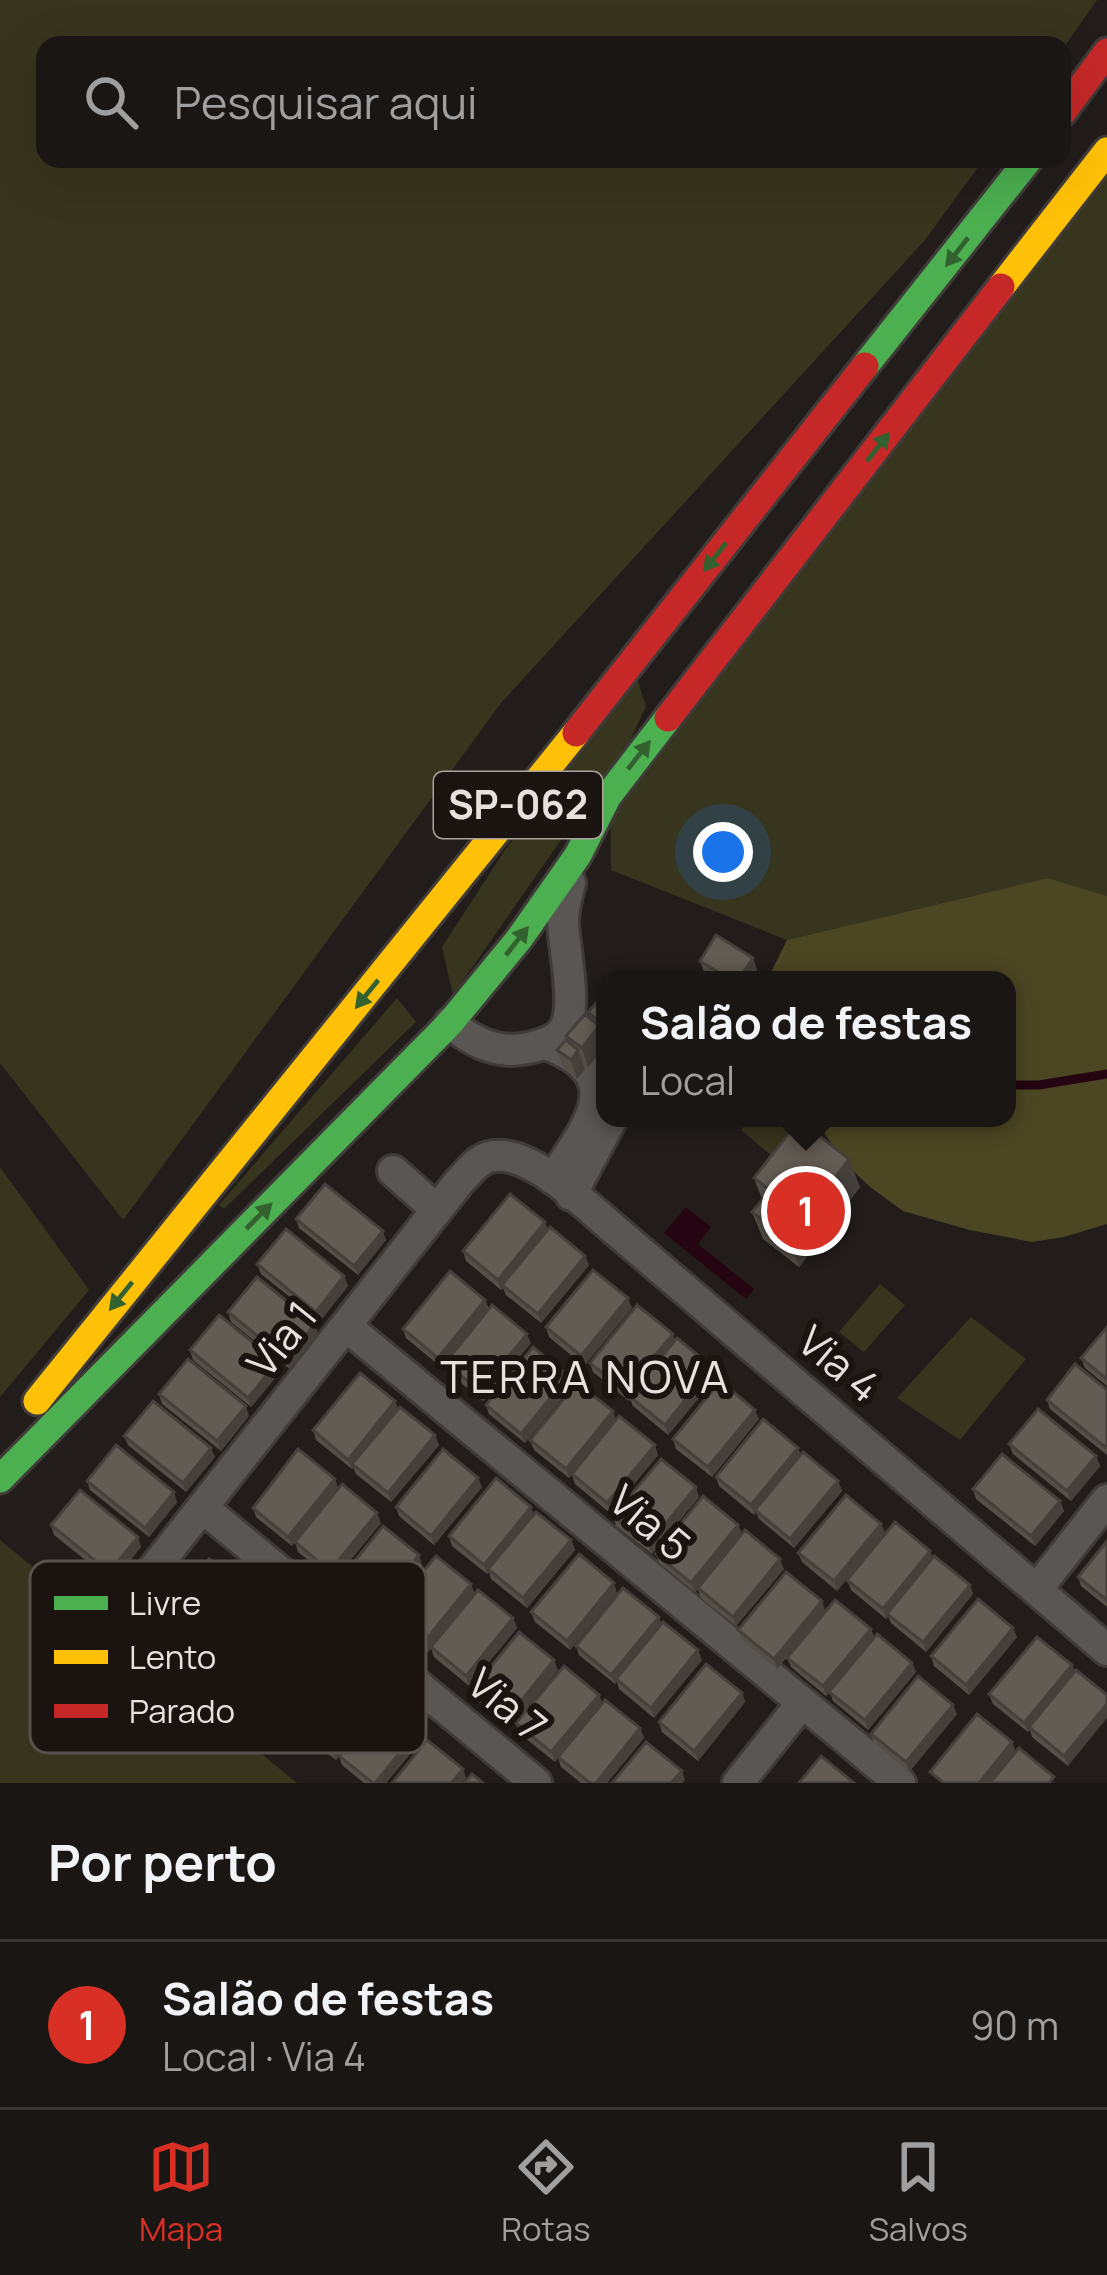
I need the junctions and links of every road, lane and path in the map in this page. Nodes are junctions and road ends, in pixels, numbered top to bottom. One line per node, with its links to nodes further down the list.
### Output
1 (1107, 52): 2 (main road)
2 (1071, 101)
3 (1107, 151): 6 (main road, SP-062, one-way to 3)
4 (1022, 168): 5 (main road, SP-062, one-way to 5)
5 (490, 841): 8 (main road); 18 (main road, SP-062, one-way to 18)
6 (578, 855): 7 (street); 8 (main road, SP-062, one-way to 6)
7 (570, 993): 9 (street); 10 (street)
8 (436, 998): 10 (street); 19 (main road, SP-062, one-way to 8)
9 (595, 1034)
10 (544, 1043): 11 (street)
11 (596, 1084)
12 (596, 1121): 15 (street)
13 (508, 1156): 15 (street, Via 4); 16 (street, Via 1)
14 (393, 1171): 16 (street)
15 (562, 1187): 24 (street, Via 4)
16 (437, 1210): 17 (street, Via 1)
17 (346, 1327): 21 (street, Via 1); 27 (street, Via 5)
18 (0, 1446)
19 (0, 1479)
20 (1107, 1500): 24 (street)
21 (202, 1508): 22 (street, Via 1); 23 (street, Via 7)
22 (160, 1561)
23 (266, 1561)
24 (1037, 1589): 25 (street, Via 4)
25 (1107, 1650)
26 (426, 1692): 28 (street, Via 7)
27 (802, 1703): 29 (street); 30 (street, Via 5)
28 (536, 1783)
29 (738, 1783)
30 (900, 1783)

